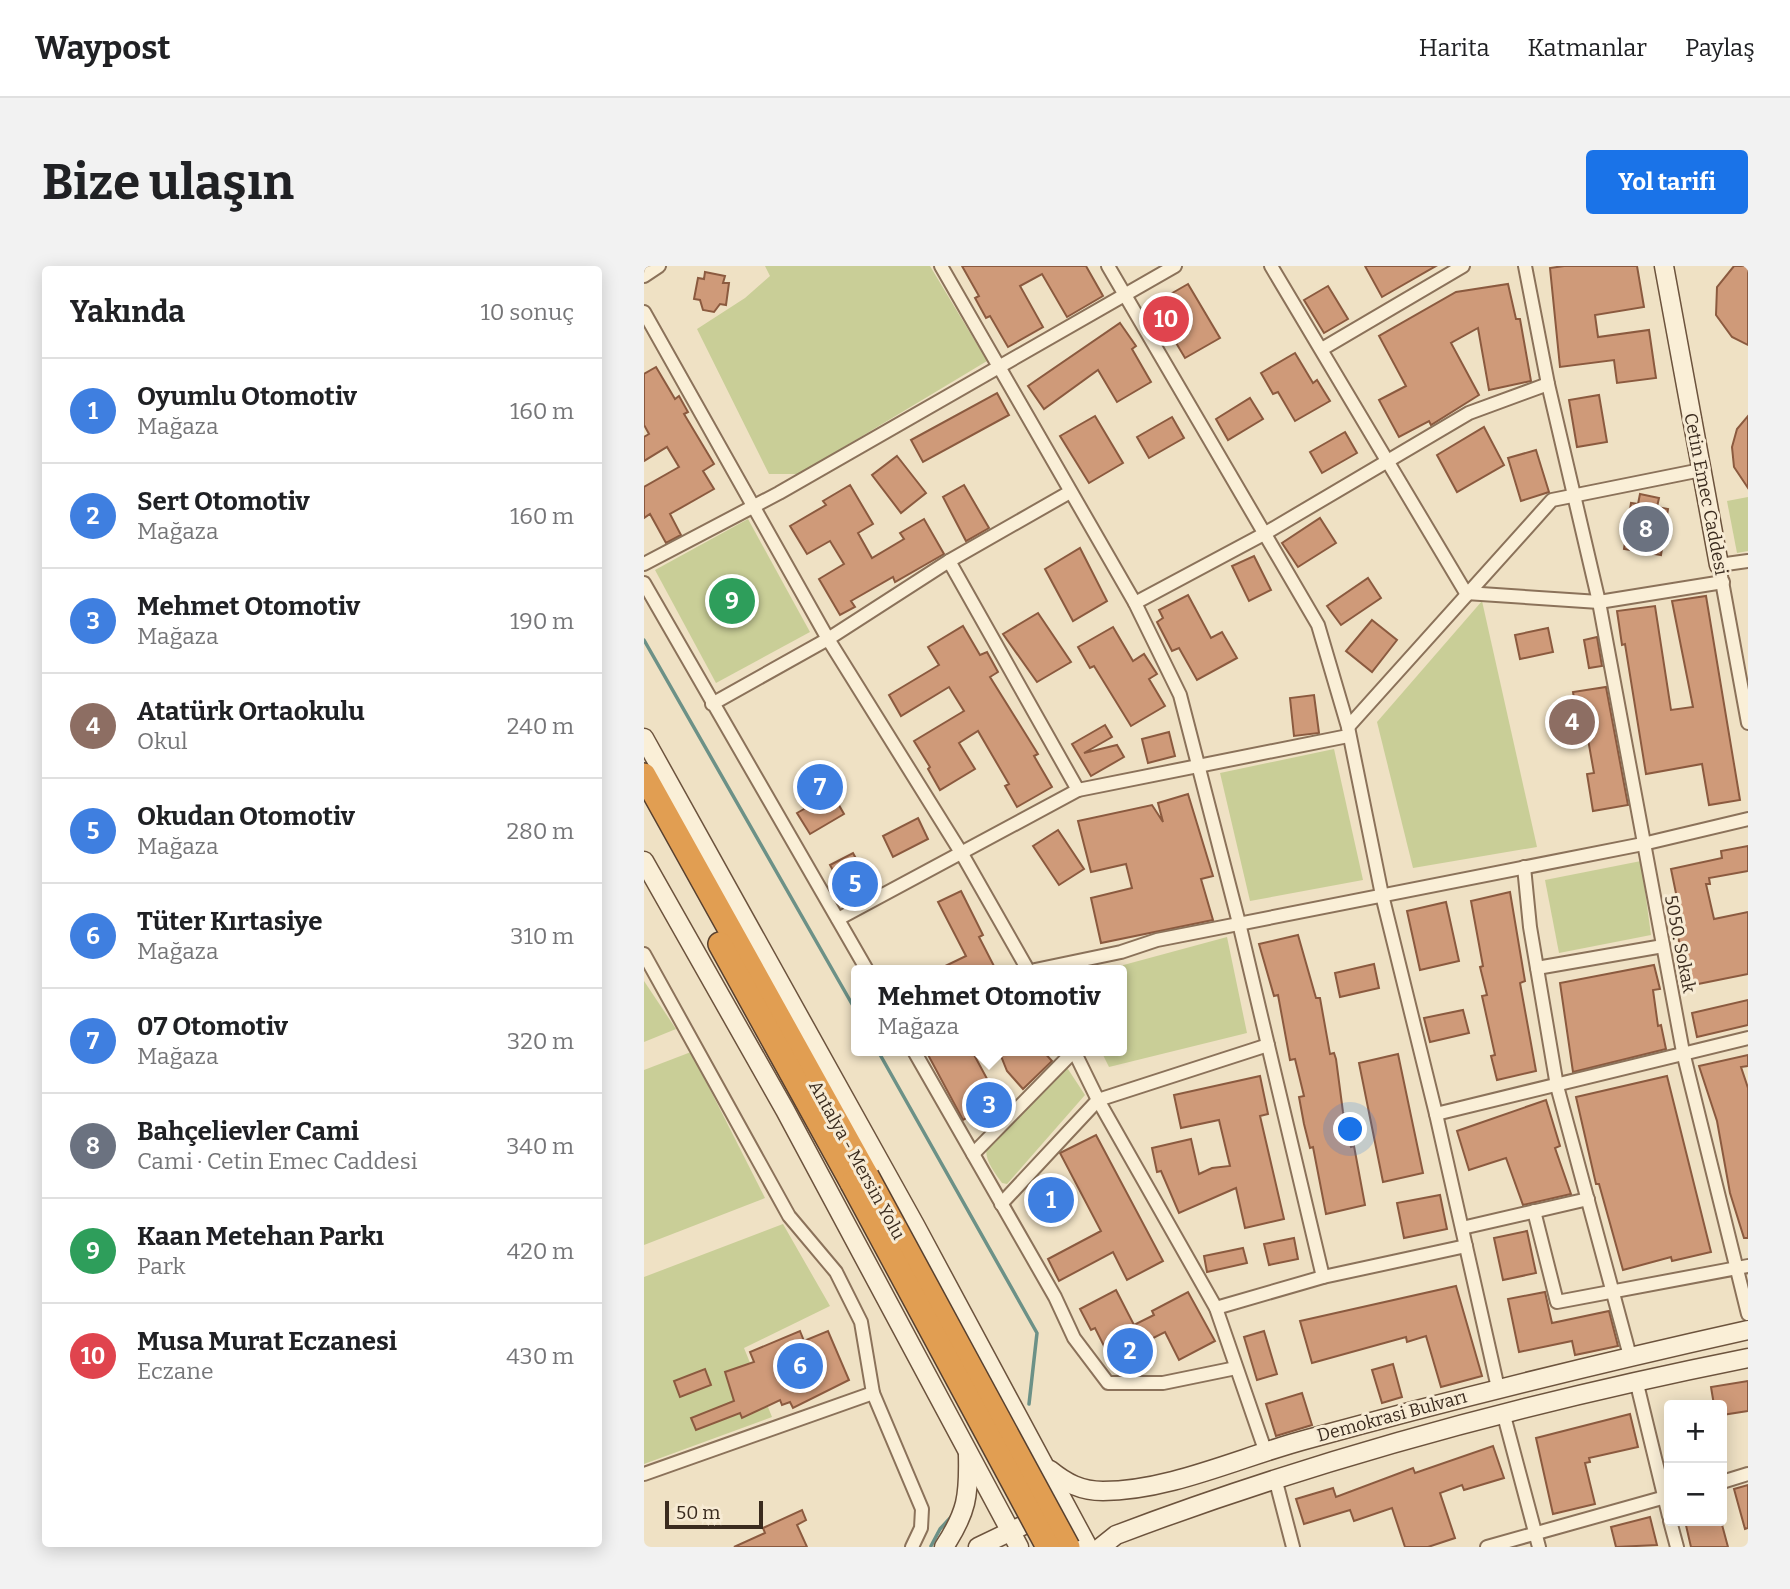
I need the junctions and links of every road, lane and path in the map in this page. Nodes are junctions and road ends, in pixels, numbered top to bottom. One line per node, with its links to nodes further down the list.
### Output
1 (659, 266): 9 (street)
2 (941, 266): 13 (street)
3 (1108, 266): 10 (street)
4 (1175, 266): 10 (street)
5 (1271, 266): 12 (street)
6 (1463, 266): 12 (street)
7 (1525, 266): 14 (street, 5050. Sokak)
8 (1664, 266): 16 (street, Cetin Emec Caddesi)
9 (644, 276)
10 (1124, 295): 13 (street); 20 (street)
11 (644, 312): 19 (street)
12 (1322, 349): 15 (street)
13 (997, 367): 17 (street); 19 (street)
14 (1548, 384): 15 (street); 18 (street, 5050. Sokak)
15 (1386, 459): 20 (street); 26 (street)
16 (1701, 470): 18 (street); 24 (street, Cetin Emec Caddesi)
17 (1070, 492): 21 (street); 28 (street)
18 (1572, 494): 26 (street); 27 (street, 5050. Sokak)
19 (754, 506): 23 (street); 29 (street)
20 (1264, 534): 28 (street); 32 (street)
21 (950, 561): 29 (street); 36 (street)
22 (1748, 561): 24 (street)
23 (644, 564)
24 (1721, 574): 27 (street); 31 (street, Cetin Emec Caddesi)
25 (644, 583): 30 (street)
26 (1465, 593): 27 (street); 32 (street)
27 (1599, 601): 39 (street, 5050. Sokak)
28 (1135, 603): 34 (street)
29 (828, 639): 30 (street); 40 (street)
30 (712, 704): 44 (street)
31 (1748, 723)
32 (1348, 732): 34 (street); 43 (street)
33 (644, 738): 83 (street)
34 (1200, 765): 36 (street); 45 (street)
35 (644, 775): 62 (highway, Antalya - Mersin Yolu)
36 (1078, 790): 40 (street)
37 (644, 807): 62 (highway, Antalya - Mersin Yolu)
38 (1748, 818): 39 (street)
39 (1643, 844): 42 (street); 46 (street, 5050. Sokak)
40 (962, 854): 44 (street); 49 (street)
41 (644, 861): 82 (street)
42 (1524, 867): 43 (street); 51 (street)
43 (1382, 895): 45 (street); 60 (street)
44 (838, 919): 48 (street)
45 (1239, 923): 50 (street); 53 (street)
46 (1663, 946): 51 (street); 54 (street, 5050. Sokak)
47 (644, 954): 79 (street)
48 (864, 965)
49 (1025, 965)
50 (1057, 965)
51 (1537, 968): 58 (street)
52 (1748, 1038): 54 (street)
53 (1268, 1045): 59 (street); 69 (street)
54 (1683, 1052): 58 (street); 68 (street, 5050. Sokak)
55 (917, 1056): 61 (street)
56 (1069, 1056): 61 (street)
57 (1076, 1056): 59 (street)
58 (1557, 1086): 60 (street); 63 (street)
59 (1098, 1100): 64 (street); 71 (street)
60 (1436, 1114): 66 (street)
61 (973, 1154): 64 (street)
62 (859, 1180): 99 (highway, Antalya - Mersin Yolu, bridge); 100 (highway, Antalya - Mersin Yolu, bridge)
63 (1588, 1199): 65 (street); 70 (street)
64 (1001, 1204): 76 (street)
65 (1534, 1211): 66 (street); 70 (street)
66 (1462, 1228): 67 (street)
67 (1466, 1246): 69 (street); 78 (street)
68 (1743, 1268): 70 (street); 72 (street, 5050. Sokak)
69 (1323, 1278): 71 (street)
70 (1613, 1293): 74 (street)
71 (1216, 1308): 76 (street)
72 (1748, 1314)
73 (1748, 1330): 74 (street, Demokrasi Bulvarı)
74 (1630, 1356): 78 (street, Demokrasi Bulvarı)
75 (1748, 1358): 77 (street, Demokrasi Bulvarı)
76 (1236, 1368): 81 (street)
77 (1636, 1380): 80 (street, Demokrasi Bulvarı); 88 (street)
78 (1498, 1388): 81 (street, Demokrasi Bulvarı)
79 (873, 1393): 84 (street); 95 (street)
80 (1503, 1412): 86 (street, Demokrasi Bulvarı); 94 (street)
81 (1265, 1450): 89 (street, Demokrasi Bulvarı)
82 (968, 1451): 93 (street); 96 (street)
83 (1044, 1466): 89 (street, Demokrasi Bulvarı); 91 (street)
84 (644, 1474)
85 (1748, 1474): 87 (street)
86 (1275, 1478): 102 (street, Demokrasi Bulvarı); 103 (street)
87 (1727, 1480)
88 (1664, 1486)
89 (1103, 1491): 91 (street)
90 (1664, 1498): 94 (street)
91 (1067, 1505): 93 (street); 101 (street)
92 (1672, 1526): 106 (street)
93 (1011, 1530): 97 (street); 98 (street)
94 (1535, 1534): 104 (street); 105 (street)
95 (912, 1547)
96 (944, 1547)
97 (978, 1547)
98 (1019, 1547)
99 (1048, 1547)
100 (1068, 1547)
101 (1088, 1547)
102 (1101, 1547)
103 (1293, 1547)
104 (1487, 1547)
105 (1539, 1547)
106 (1677, 1547)

